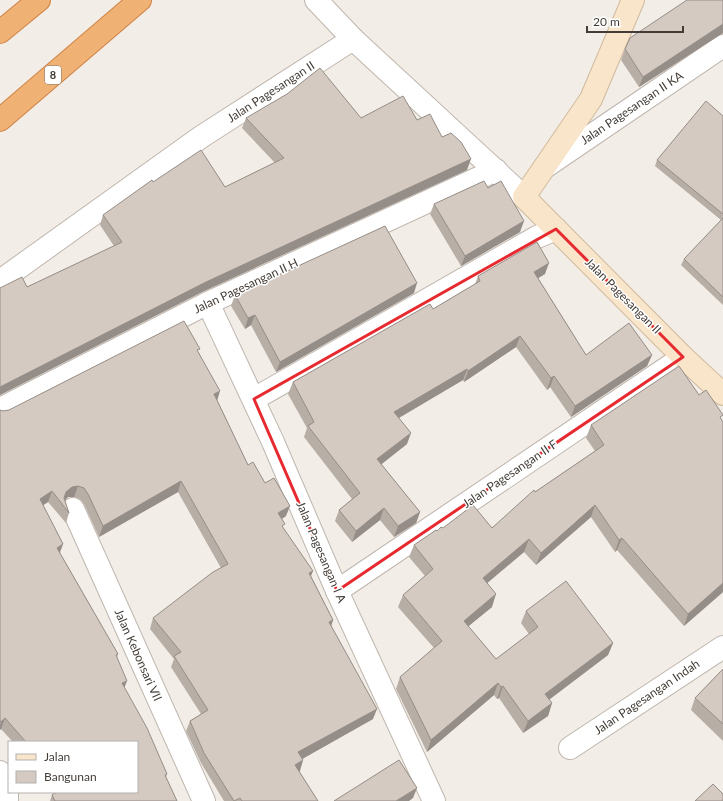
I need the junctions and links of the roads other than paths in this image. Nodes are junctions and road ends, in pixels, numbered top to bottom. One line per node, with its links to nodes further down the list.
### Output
1 (38, 0): 5 (highway)
2 (140, 0): 8 (highway, 8)
3 (316, 0): 6 (street)
4 (633, 0): 10 (street)
5 (0, 32)
6 (353, 39): 9 (street, Jalan Pagesangan II); 13 (street, Jalan Pagesangan II)
7 (723, 46): 10 (street, Jalan Pagesangan II KA)
8 (0, 120)
9 (496, 170): 11 (street, Jalan Pagesangan II); 14 (street, Jalan Pagesangan II H)
10 (541, 170): 11 (street)
11 (524, 197): 12 (street, Jalan Pagesangan II)
12 (556, 229): 15 (street, Jalan Pagesangan II); 17 (street)
13 (0, 281)
14 (208, 303): 17 (street, Jalan Pagesangan I A); 18 (street, Jalan Pagesangan II H)
15 (683, 357): 16 (street, Jalan Pagesangan II); 20 (street, Jalan Pagesangan II F)
16 (723, 394)
17 (254, 400): 20 (street, Jalan Pagesangan I A)
18 (0, 409)
19 (73, 509): 25 (street, Jalan Kebonsari VII)
20 (337, 591): 26 (street, Jalan Pagesangan I A)
21 (723, 647): 22 (street, Jalan Pagesangan Indah)
22 (570, 748)
23 (0, 772): 24 (street)
24 (7, 801)
25 (204, 801)
26 (434, 801)

